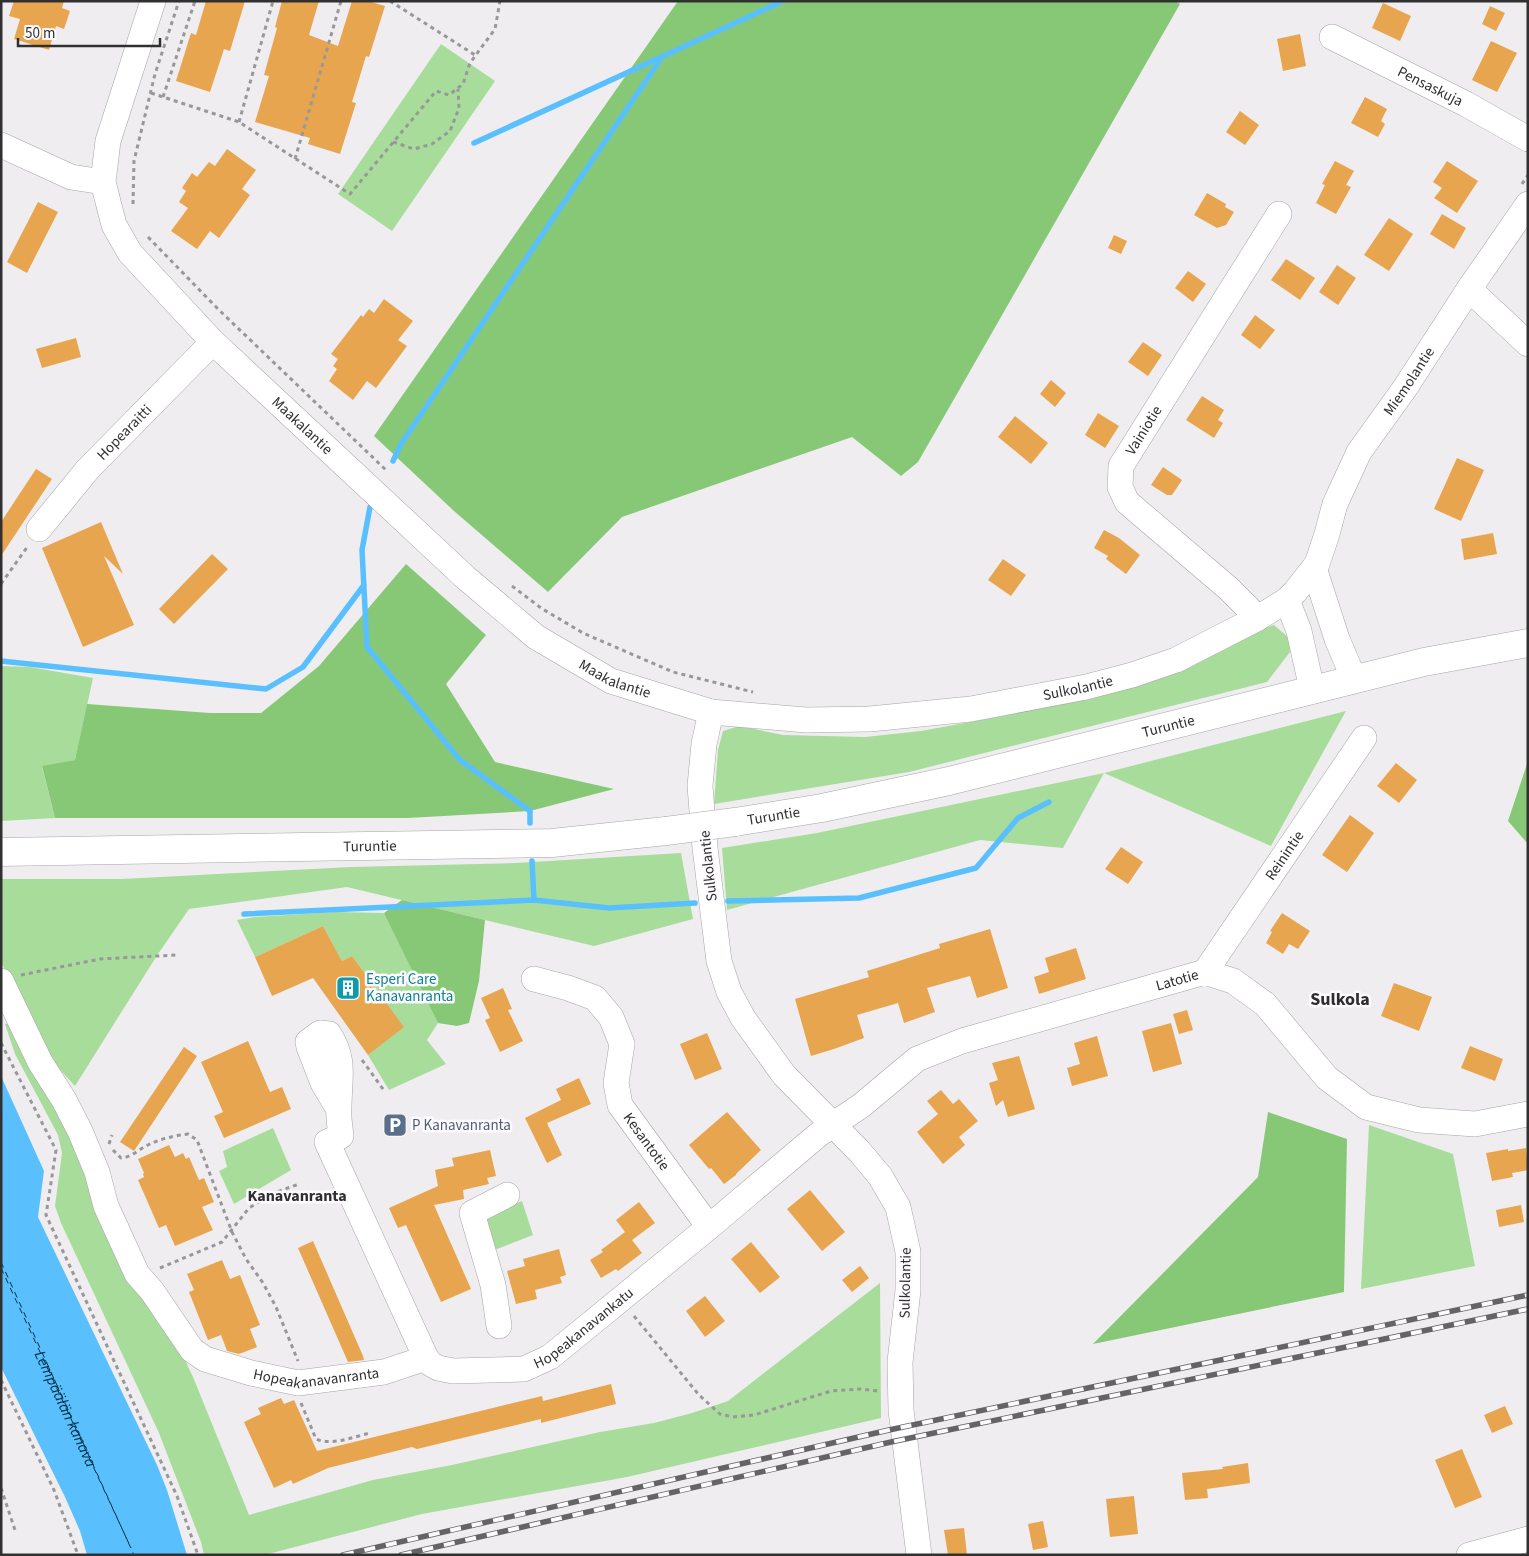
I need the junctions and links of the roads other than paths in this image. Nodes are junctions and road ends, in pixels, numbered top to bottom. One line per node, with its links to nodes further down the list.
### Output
1 (153, 1): 5 (street, Maakalantie)
2 (1332, 37): 3 (street, Pensaskuja)
3 (1528, 139)
4 (1, 145): 5 (street)
5 (103, 182): 9 (street, Maakalantie)
6 (1523, 198): 8 (street, Miemolantie)
7 (1279, 214): 14 (street, Vainiotie)
8 (1469, 289): 10 (street); 12 (street, Miemolantie)
9 (213, 342): 11 (street, Hopearaitti); 18 (street, Maakalantie)
10 (1528, 344)
11 (39, 529)
12 (1314, 568): 13 (street, Miemolantie); 16 (street)
13 (1286, 600): 14 (street, Sulkolantie); 17 (street)
14 (1258, 618): 18 (street, Sulkolantie)
15 (1528, 643): 16 (main road, Turuntie)
16 (1354, 679): 17 (main road, Turuntie)
17 (1312, 689): 20 (main road, Turuntie, bridge)
18 (711, 712): 26 (street, Sulkolantie)
19 (1364, 738): 21 (street, Reinintie)
20 (1, 852)
21 (1205, 972): 25 (street, Latotie); 26 (street, Latotie)
22 (10, 978): 30 (street, Hopeakanavanranta)
23 (534, 979): 28 (street, Kesantotie)
24 (338, 1108): 30 (street)
25 (1528, 1114)
26 (834, 1125): 28 (street, Hopeakanavankatu); 32 (street, Sulkolantie)
27 (507, 1195): 29 (street)
28 (709, 1227): 30 (street, Hopeakanavankatu)
29 (499, 1326)
30 (426, 1358)
31 (1528, 1539): 33 (street)
32 (919, 1555)
33 (1469, 1555)

